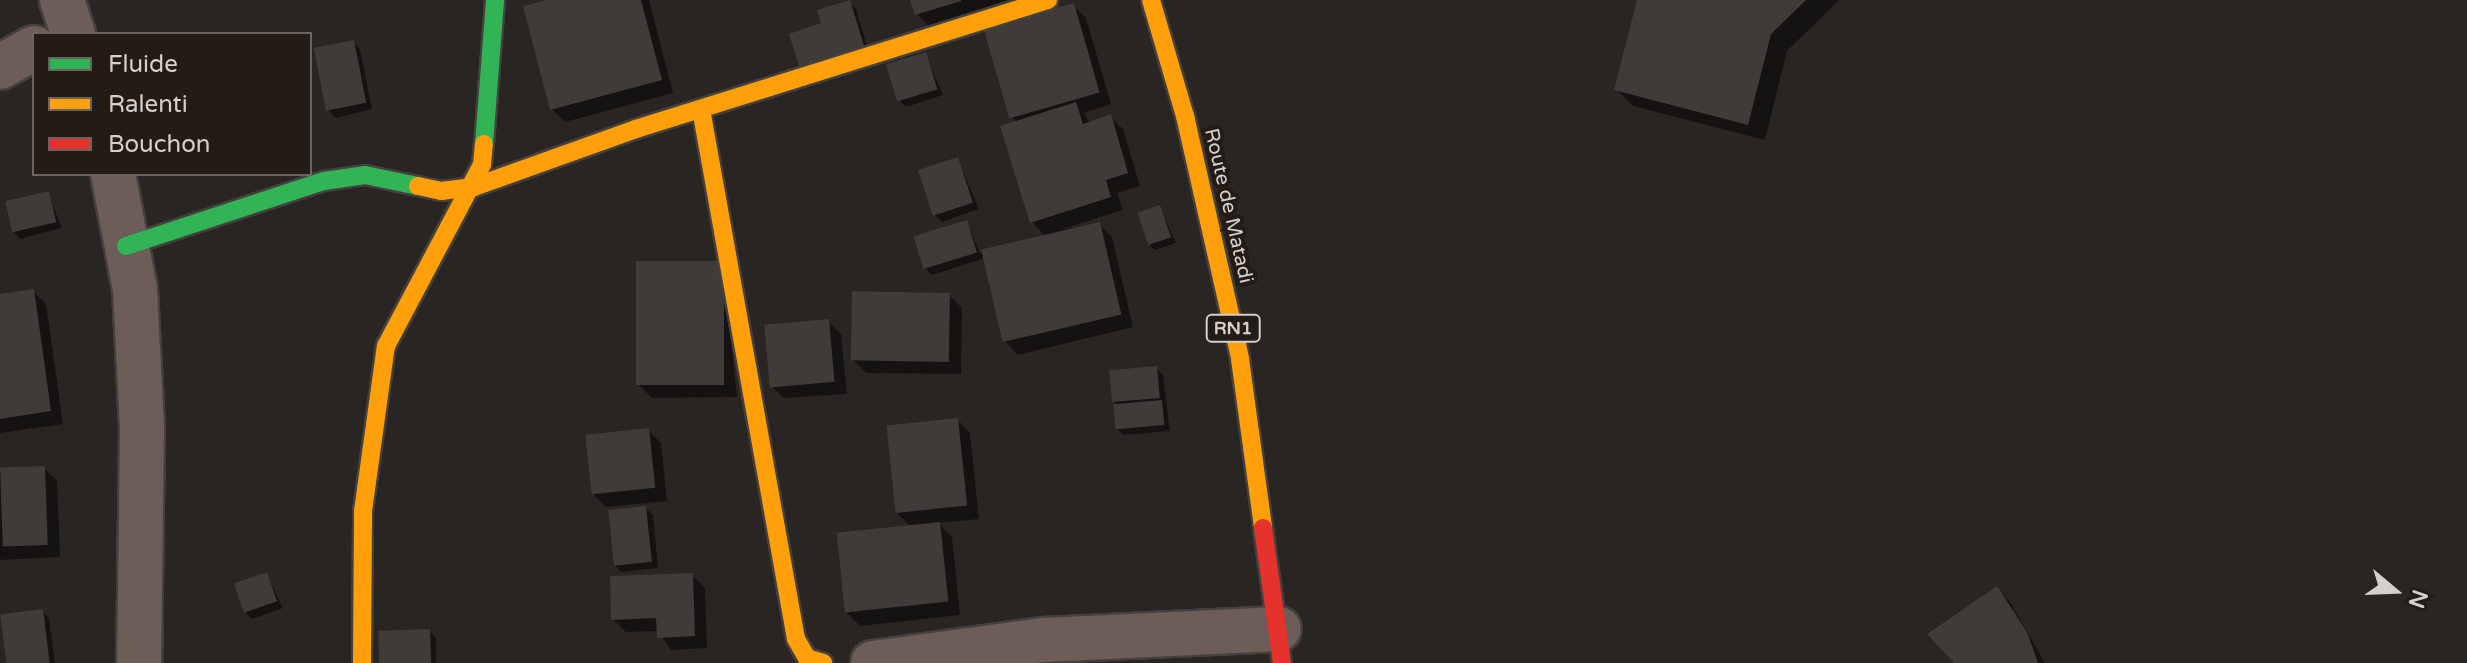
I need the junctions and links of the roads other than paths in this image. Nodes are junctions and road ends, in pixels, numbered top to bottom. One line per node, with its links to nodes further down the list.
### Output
1 (495, 0): 8 (main road)
2 (1048, 0): 6 (main road)
3 (1151, 0): 10 (main road, Route de Matadi / RN1)
4 (32, 47): 5 (street)
5 (0, 67)
6 (701, 109): 8 (main road); 13 (main road)
7 (113, 176): 9 (street)
8 (474, 187): 9 (main road); 12 (main road)
9 (126, 246): 11 (street)
10 (1281, 646): 14 (street)
11 (139, 663)
12 (362, 663)
13 (823, 663)
14 (873, 663)

